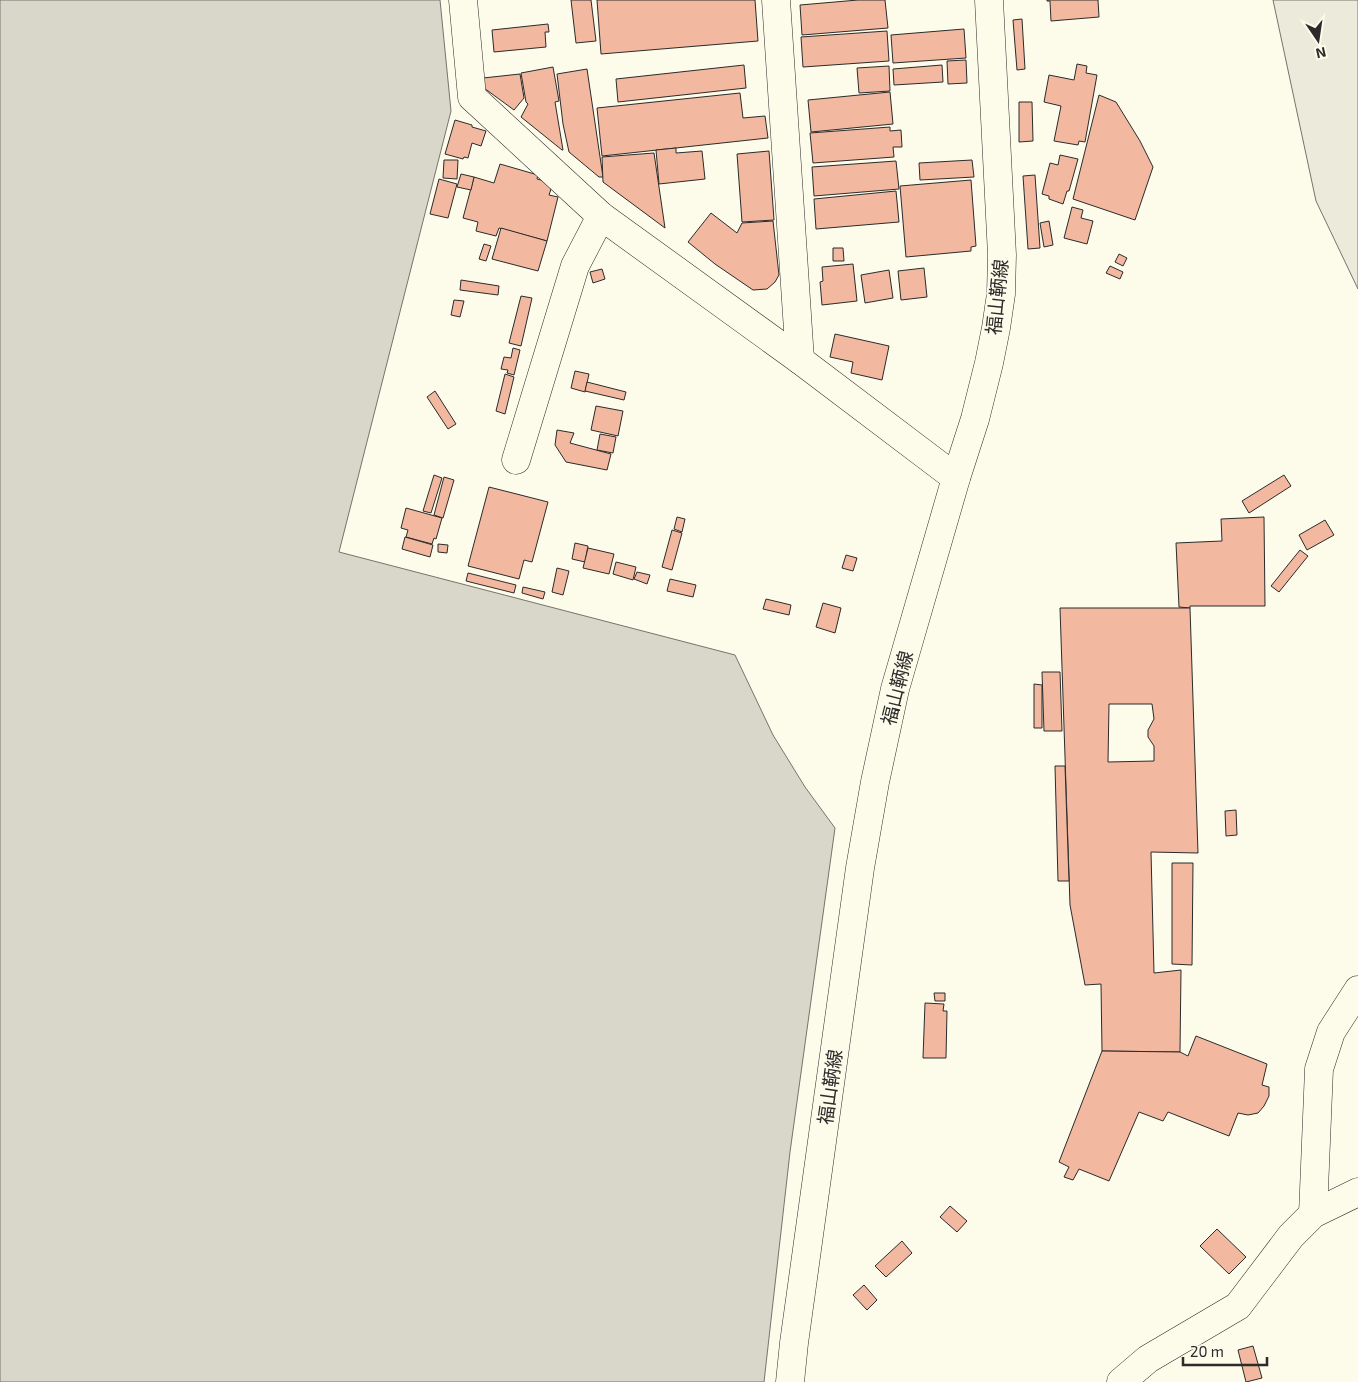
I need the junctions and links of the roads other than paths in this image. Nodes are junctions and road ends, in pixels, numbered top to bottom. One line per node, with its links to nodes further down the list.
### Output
1 (463, 0): 4 (street)
2 (776, 0): 5 (street)
3 (989, 0): 7 (street, 福山鞆線)
4 (601, 216): 5 (street); 6 (street)
5 (800, 360): 7 (street)
6 (516, 460)
7 (956, 478): 11 (street, 福山鞆線)
8 (1358, 990): 10 (street)
9 (1358, 1192): 10 (street)
10 (1313, 1214): 12 (street)
11 (790, 1382)
12 (1121, 1382)

